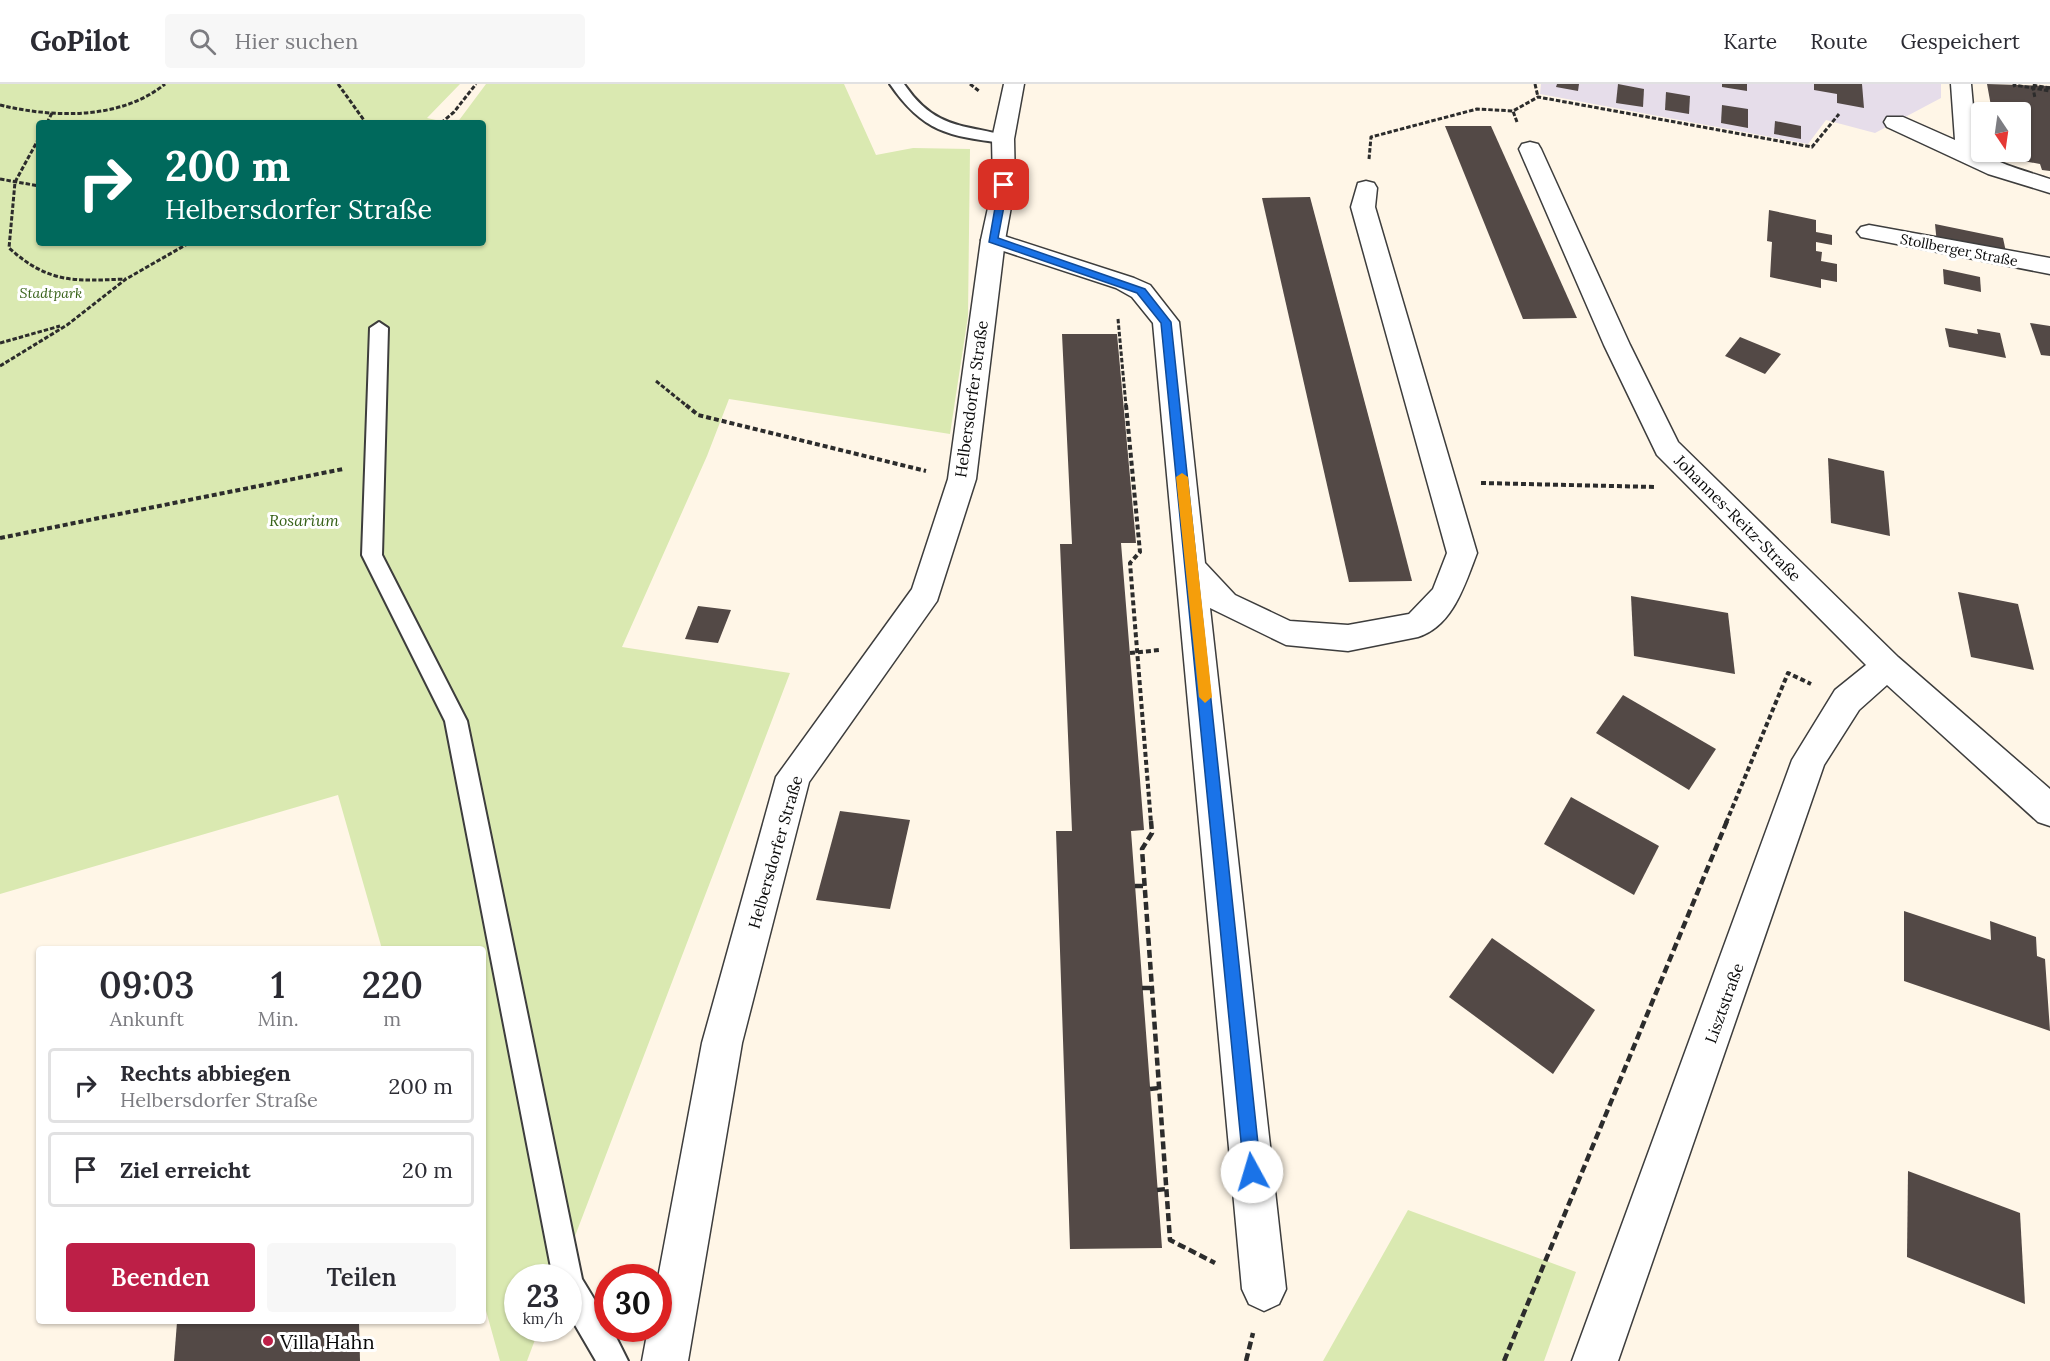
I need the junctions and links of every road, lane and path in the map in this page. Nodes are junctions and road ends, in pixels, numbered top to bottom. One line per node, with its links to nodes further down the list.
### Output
1 (165, 84): 14 (path)
2 (338, 84): 17 (path)
3 (476, 84): 18 (path)
4 (897, 84): 20 (lane)
5 (1014, 84): 20 (street, Helbersdorfer Straße)
6 (1535, 84): 15 (path)
7 (1961, 84): 23 (street)
8 (2015, 87): 9 (path)
9 (2033, 88): 10 (path); 11 (path)
10 (2050, 89)
11 (2035, 98)
12 (0, 105): 14 (path)
13 (1512, 111): 30 (path)
14 (52, 113): 16 (path)
15 (1839, 114)
16 (48, 120)
17 (364, 120)
18 (445, 120)
19 (1895, 122): 24 (street)
20 (1003, 139): 32 (street, Helbersdorfer Straße)
21 (36, 144): 27 (path)
22 (1530, 149): 45 (street, Johannes-Reitz-Straße)
23 (1971, 150)
24 (1971, 155)
25 (1983, 162): 29 (street)
26 (0, 179): 27 (path)
27 (15, 182): 28 (path); 35 (path)
28 (36, 186)
29 (2050, 186)
30 (1366, 188): 44 (street)
31 (1869, 232): 34 (street, Stollberger Straße)
32 (993, 240): 36 (street); 43 (street, Helbersdorfer Straße)
33 (184, 246): 35 (path)
34 (2050, 266)
35 (126, 279): 37 (path)
36 (1125, 283): 47 (street); 49 (path)
37 (67, 325): 39 (path); 40 (path)
38 (379, 328): 42 (lane)
39 (0, 343)
40 (0, 366)
41 (656, 381): 43 (path)
42 (373, 463): 46 (path); 63 (lane)
43 (962, 479): 67 (street, Helbersdorfer Straße)
44 (1442, 482): 45 (path); 47 (street)
45 (1708, 489): 50 (street, Johannes-Reitz-Straße)
46 (0, 538)
47 (1191, 567): 64 (street)
48 (1125, 585): 49 (path)
49 (1131, 585): 53 (path)
50 (1887, 666): 51 (street, Lisztstraße); 54 (street, Johannes-Reitz-Straße)
51 (1847, 700): 68 (path); 69 (street, Lisztstraße)
52 (1142, 797): 53 (path)
53 (1149, 797): 56 (path)
54 (2050, 811)
55 (1135, 886): 56 (path)
56 (1145, 886): 58 (path)
57 (1142, 988): 58 (path)
58 (1152, 988): 59 (path)
59 (1159, 1088): 60 (path); 61 (path)
60 (1150, 1089)
61 (1166, 1189): 62 (path); 64 (path)
62 (1157, 1190)
63 (565, 1264)
64 (1264, 1289)
65 (582, 1307): 66 (lane)
66 (613, 1361)
67 (665, 1361)
68 (1504, 1361)
69 (1594, 1361)

